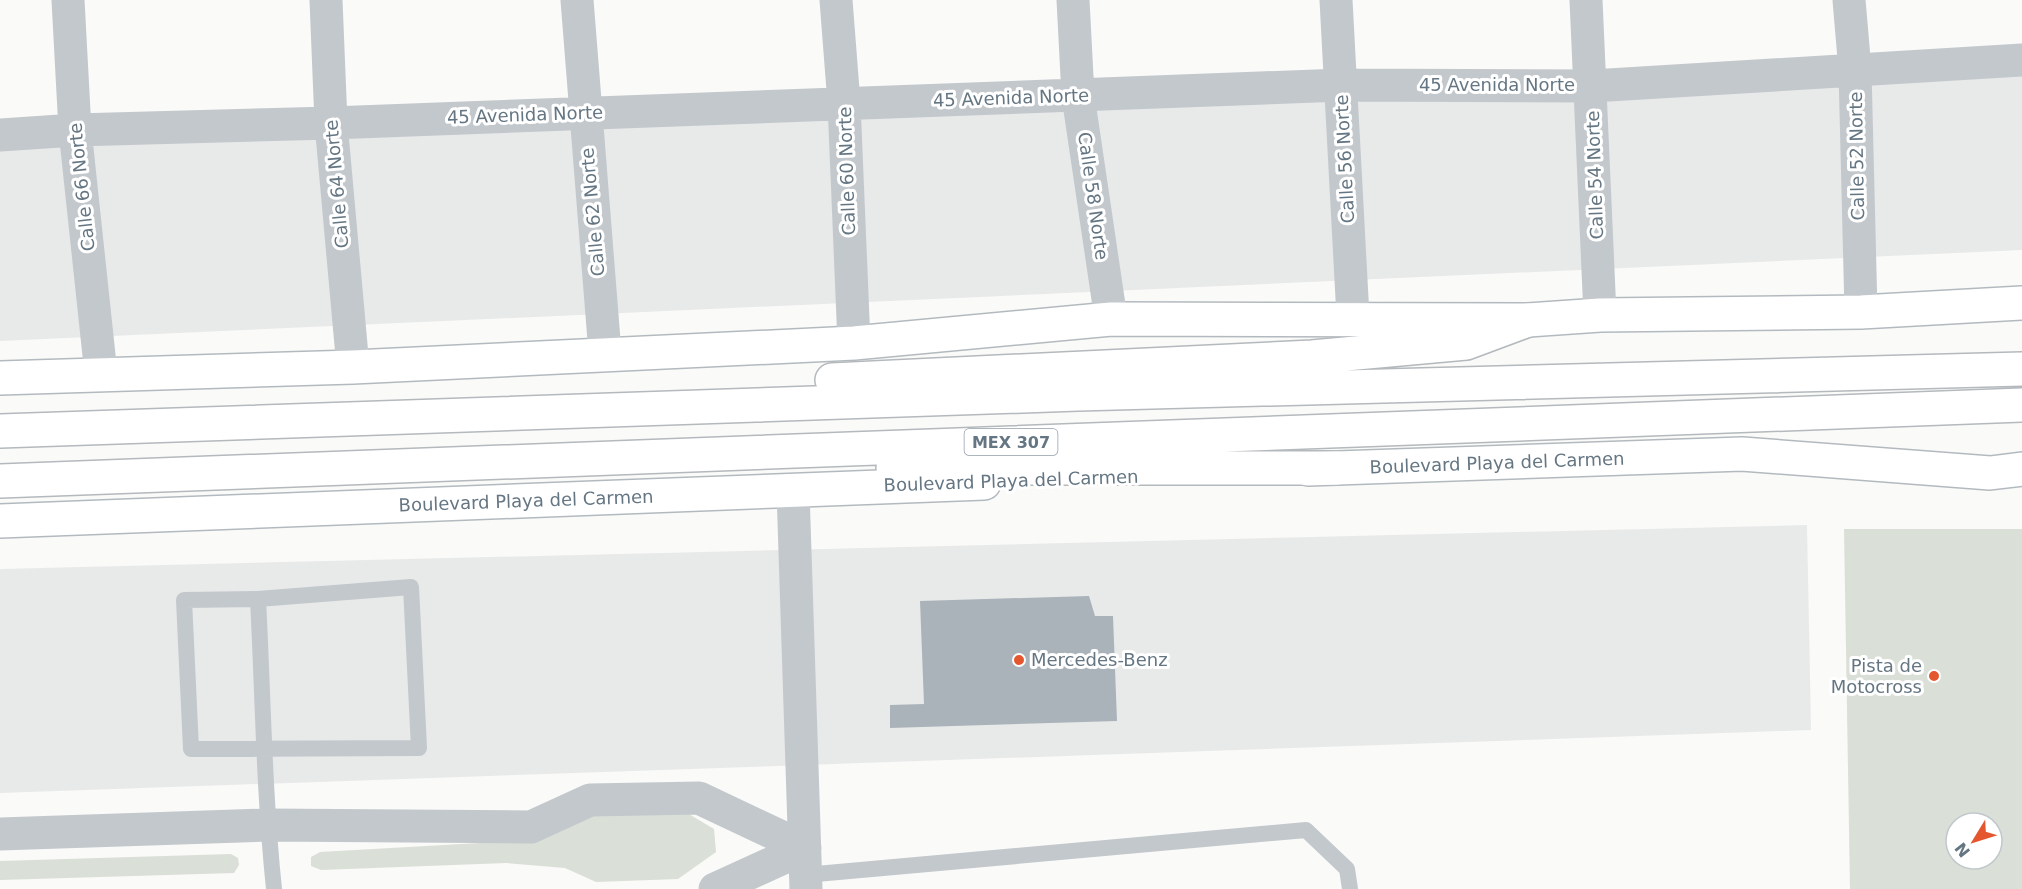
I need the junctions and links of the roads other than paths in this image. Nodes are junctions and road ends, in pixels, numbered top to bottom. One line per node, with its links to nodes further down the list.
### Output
1 (69, 0): 17 (street, Calle 66 Norte)
2 (326, 0): 16 (street, Calle 64 Norte)
3 (577, 0): 15 (street, Calle 62 Norte)
4 (836, 0): 14 (street, Calle 60 Norte)
5 (1073, 0): 13 (street, Calle 58 Norte)
6 (1336, 0): 11 (street, Calle 56 Norte)
7 (1586, 0): 12 (street, Calle 54 Norte)
8 (1849, 0): 10 (street, Calle 52 Norte)
9 (2022, 60): 10 (street, 45 Avenida Norte)
10 (1855, 70): 12 (street, 45 Avenida Norte); 20 (street, Calle 52 Norte)
11 (1342, 85): 12 (street, 45 Avenida Norte); 13 (street, 45 Avenida Norte); 22 (street, Calle 56 Norte)
12 (1592, 86): 21 (street, Calle 54 Norte)
13 (1078, 96): 14 (street, 45 Avenida Norte); 23 (street, Calle 58 Norte)
14 (844, 103): 15 (street, 45 Avenida Norte); 25 (street, Calle 60 Norte)
15 (585, 113): 16 (street, 45 Avenida Norte); 26 (street, Calle 62 Norte)
16 (331, 123): 17 (street, 45 Avenida Norte); 27 (street, Calle 64 Norte)
17 (75, 130): 18 (street, 45 Avenida Norte); 29 (street, Calle 66 Norte)
18 (0, 135)
19 (2022, 303): 20 (main road)
20 (1861, 312): 21 (main road)
21 (1600, 315): 24 (main road)
22 (1353, 318): 23 (main road); 24 (main road)
23 (1111, 319): 25 (main road)
24 (1528, 320): 32 (main road)
25 (854, 343): 26 (main road)
26 (605, 353): 27 (main road)
27 (353, 367): 29 (main road)
28 (2022, 369): 32 (main road)
29 (101, 374): 30 (main road)
30 (0, 378)
31 (2022, 405): 34 (main road, MEX 307)
32 (520, 413): 33 (main road)
33 (0, 431)
34 (568, 458): 35 (main road); 37 (main road, MEX 307)
35 (1337, 468): 36 (main road, Boulevard Playa del Carmen); 38 (main road, Boulevard Playa del Carmen)
36 (2011, 473)
37 (0, 481)
38 (793, 491): 39 (main road, Boulevard Playa del Carmen); 44 (street)
39 (0, 521)
40 (258, 599): 41 (lane); 41 (lane); 41 (lane)
41 (266, 749): 42 (lane)
42 (267, 825): 43 (street); 44 (street); 45 (lane)
43 (0, 834)
44 (805, 871): 46 (street); 47 (lane)
45 (274, 889)
46 (715, 889)
47 (1350, 889)

